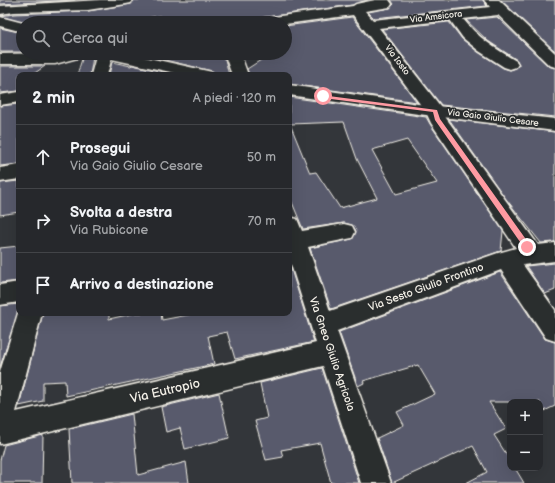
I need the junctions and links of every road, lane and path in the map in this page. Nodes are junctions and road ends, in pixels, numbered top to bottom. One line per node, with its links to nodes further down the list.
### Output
1 (126, 0): 3 (street)
2 (382, 0): 6 (street)
3 (15, 4): 5 (street)
4 (496, 5): 7 (street, Via Amsicora); 17 (street)
5 (0, 10)
6 (357, 10): 8 (street); 10 (street, Via Iosto)
7 (453, 16): 10 (street, Via Amsicora); 18 (street)
8 (292, 19)
9 (0, 21): 11 (street)
10 (370, 25): 25 (street, Via Iosto)
11 (16, 26)
12 (0, 59): 13 (street)
13 (16, 59)
14 (103, 60): 19 (street)
15 (137, 60): 20 (street)
16 (235, 60): 21 (street)
17 (555, 62)
18 (510, 64)
19 (100, 72)
20 (192, 72)
21 (239, 72)
22 (292, 90): 25 (street, Via Gaio Giulio Cesare)
23 (16, 97): 24 (street)
24 (0, 100)
25 (435, 111): 26 (street, Via Gaio Giulio Cesare); 33 (street, Via Iosto)
26 (555, 125)
27 (16, 172): 28 (street)
28 (0, 174)
29 (344, 232): 30 (street)
30 (292, 236)
31 (292, 239): 38 (street, Via Gneo Giulio Agricola)
32 (555, 252): 33 (street, Via Sesto Giulio Frontino)
33 (532, 254): 34 (street, Via Sesto Giulio Frontino)
34 (506, 259): 38 (street, Via Sesto Giulio Frontino); 39 (street)
35 (16, 292): 36 (street)
36 (0, 295)
37 (29, 316): 41 (street)
38 (322, 325): 40 (street, Via Gneo Giulio Agricola)
39 (555, 330)
40 (331, 352): 42 (street, Via Eutropio); 43 (street, Via Gneo Giulio Agricola)
41 (0, 419)
42 (0, 430)
43 (376, 483)

